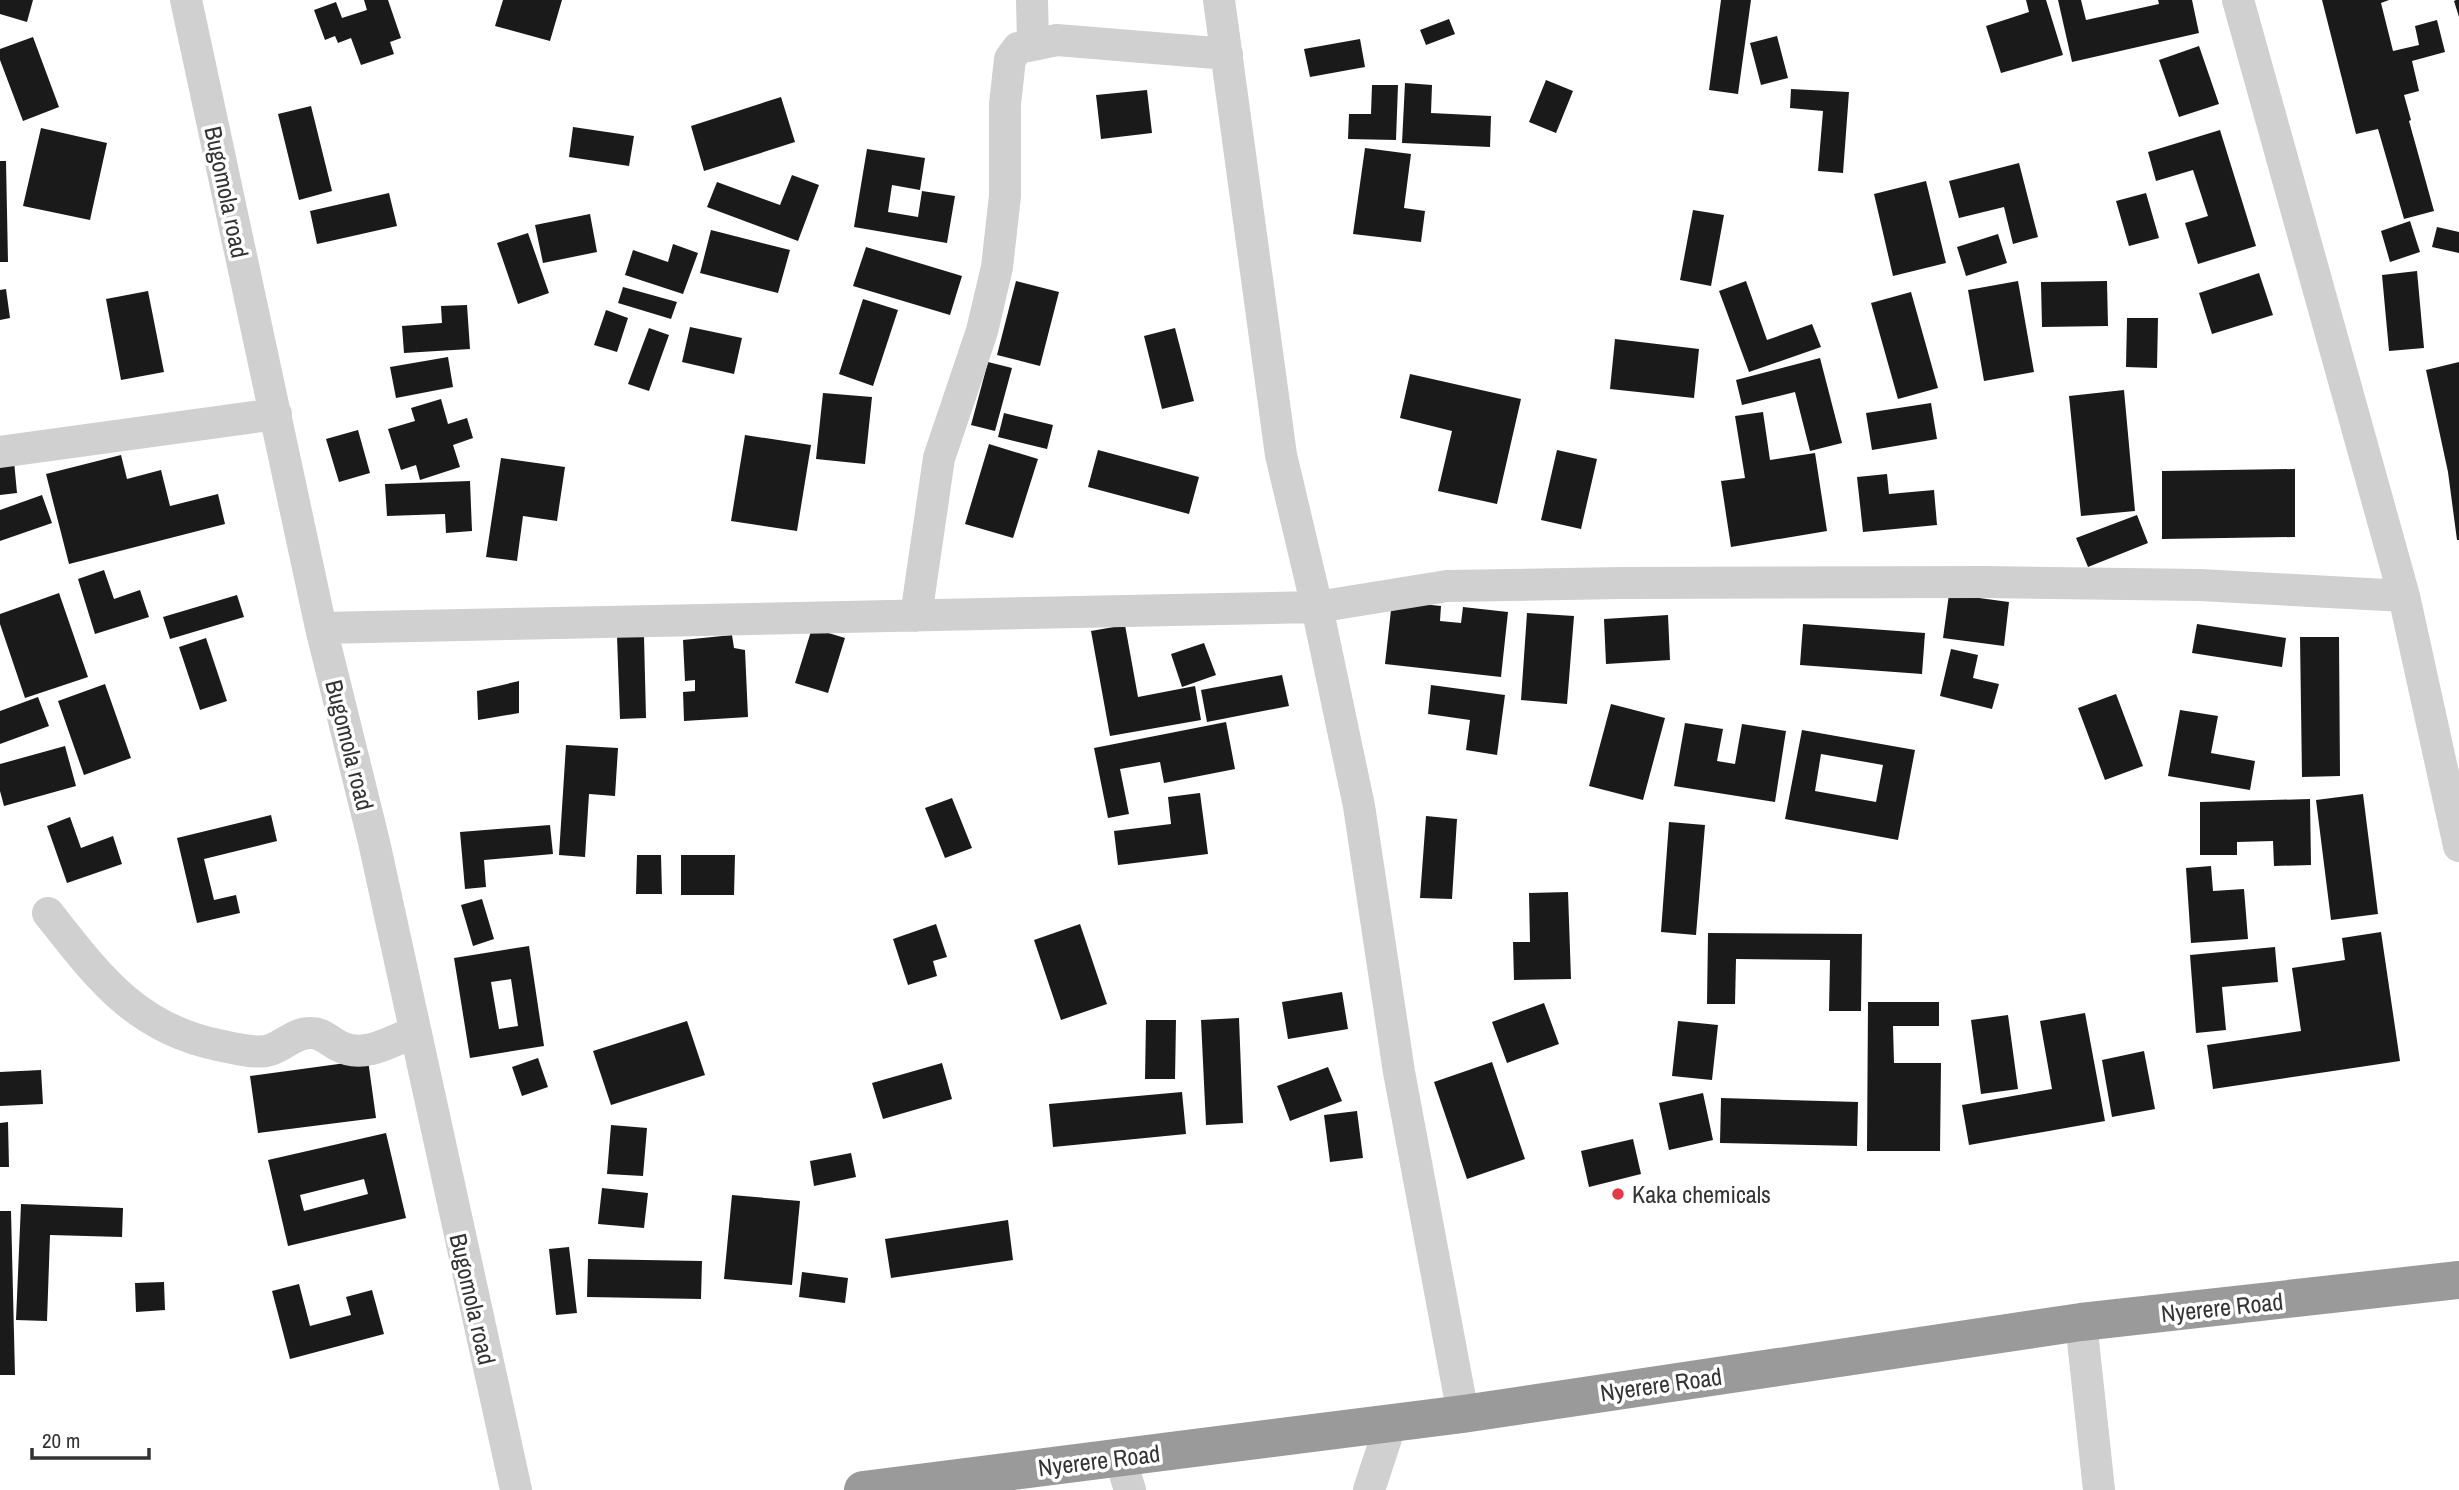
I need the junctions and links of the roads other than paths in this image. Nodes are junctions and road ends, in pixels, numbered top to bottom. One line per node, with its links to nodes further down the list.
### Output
1 (186, 0): 7 (street, Bugomola road)
2 (1032, 0): 5 (street)
3 (1219, 0): 6 (street)
4 (2238, 0): 9 (street)
5 (1033, 44): 6 (street); 11 (street)
6 (1227, 54): 10 (street)
7 (276, 414): 8 (street); 12 (street, Bugomola road)
8 (0, 452)
9 (2404, 596): 10 (street); 13 (street)
10 (1317, 607): 11 (street); 18 (street)
11 (916, 616): 12 (street)
12 (321, 628): 15 (street, Bugomola road)
13 (2459, 846)
14 (48, 913): 15 (street)
15 (414, 1031): 21 (street, Bugomola road)
16 (2459, 1280): 17 (highway, Nyerere Road)
17 (2081, 1322): 18 (highway, Nyerere Road); 24 (street)
18 (1463, 1414): 19 (highway, Nyerere Road)
19 (1391, 1423): 20 (highway, Nyerere Road); 23 (street)
20 (1125, 1474): 22 (highway, Nyerere Road)
21 (516, 1490)
22 (863, 1490)
23 (1369, 1490)
24 (2099, 1490)

